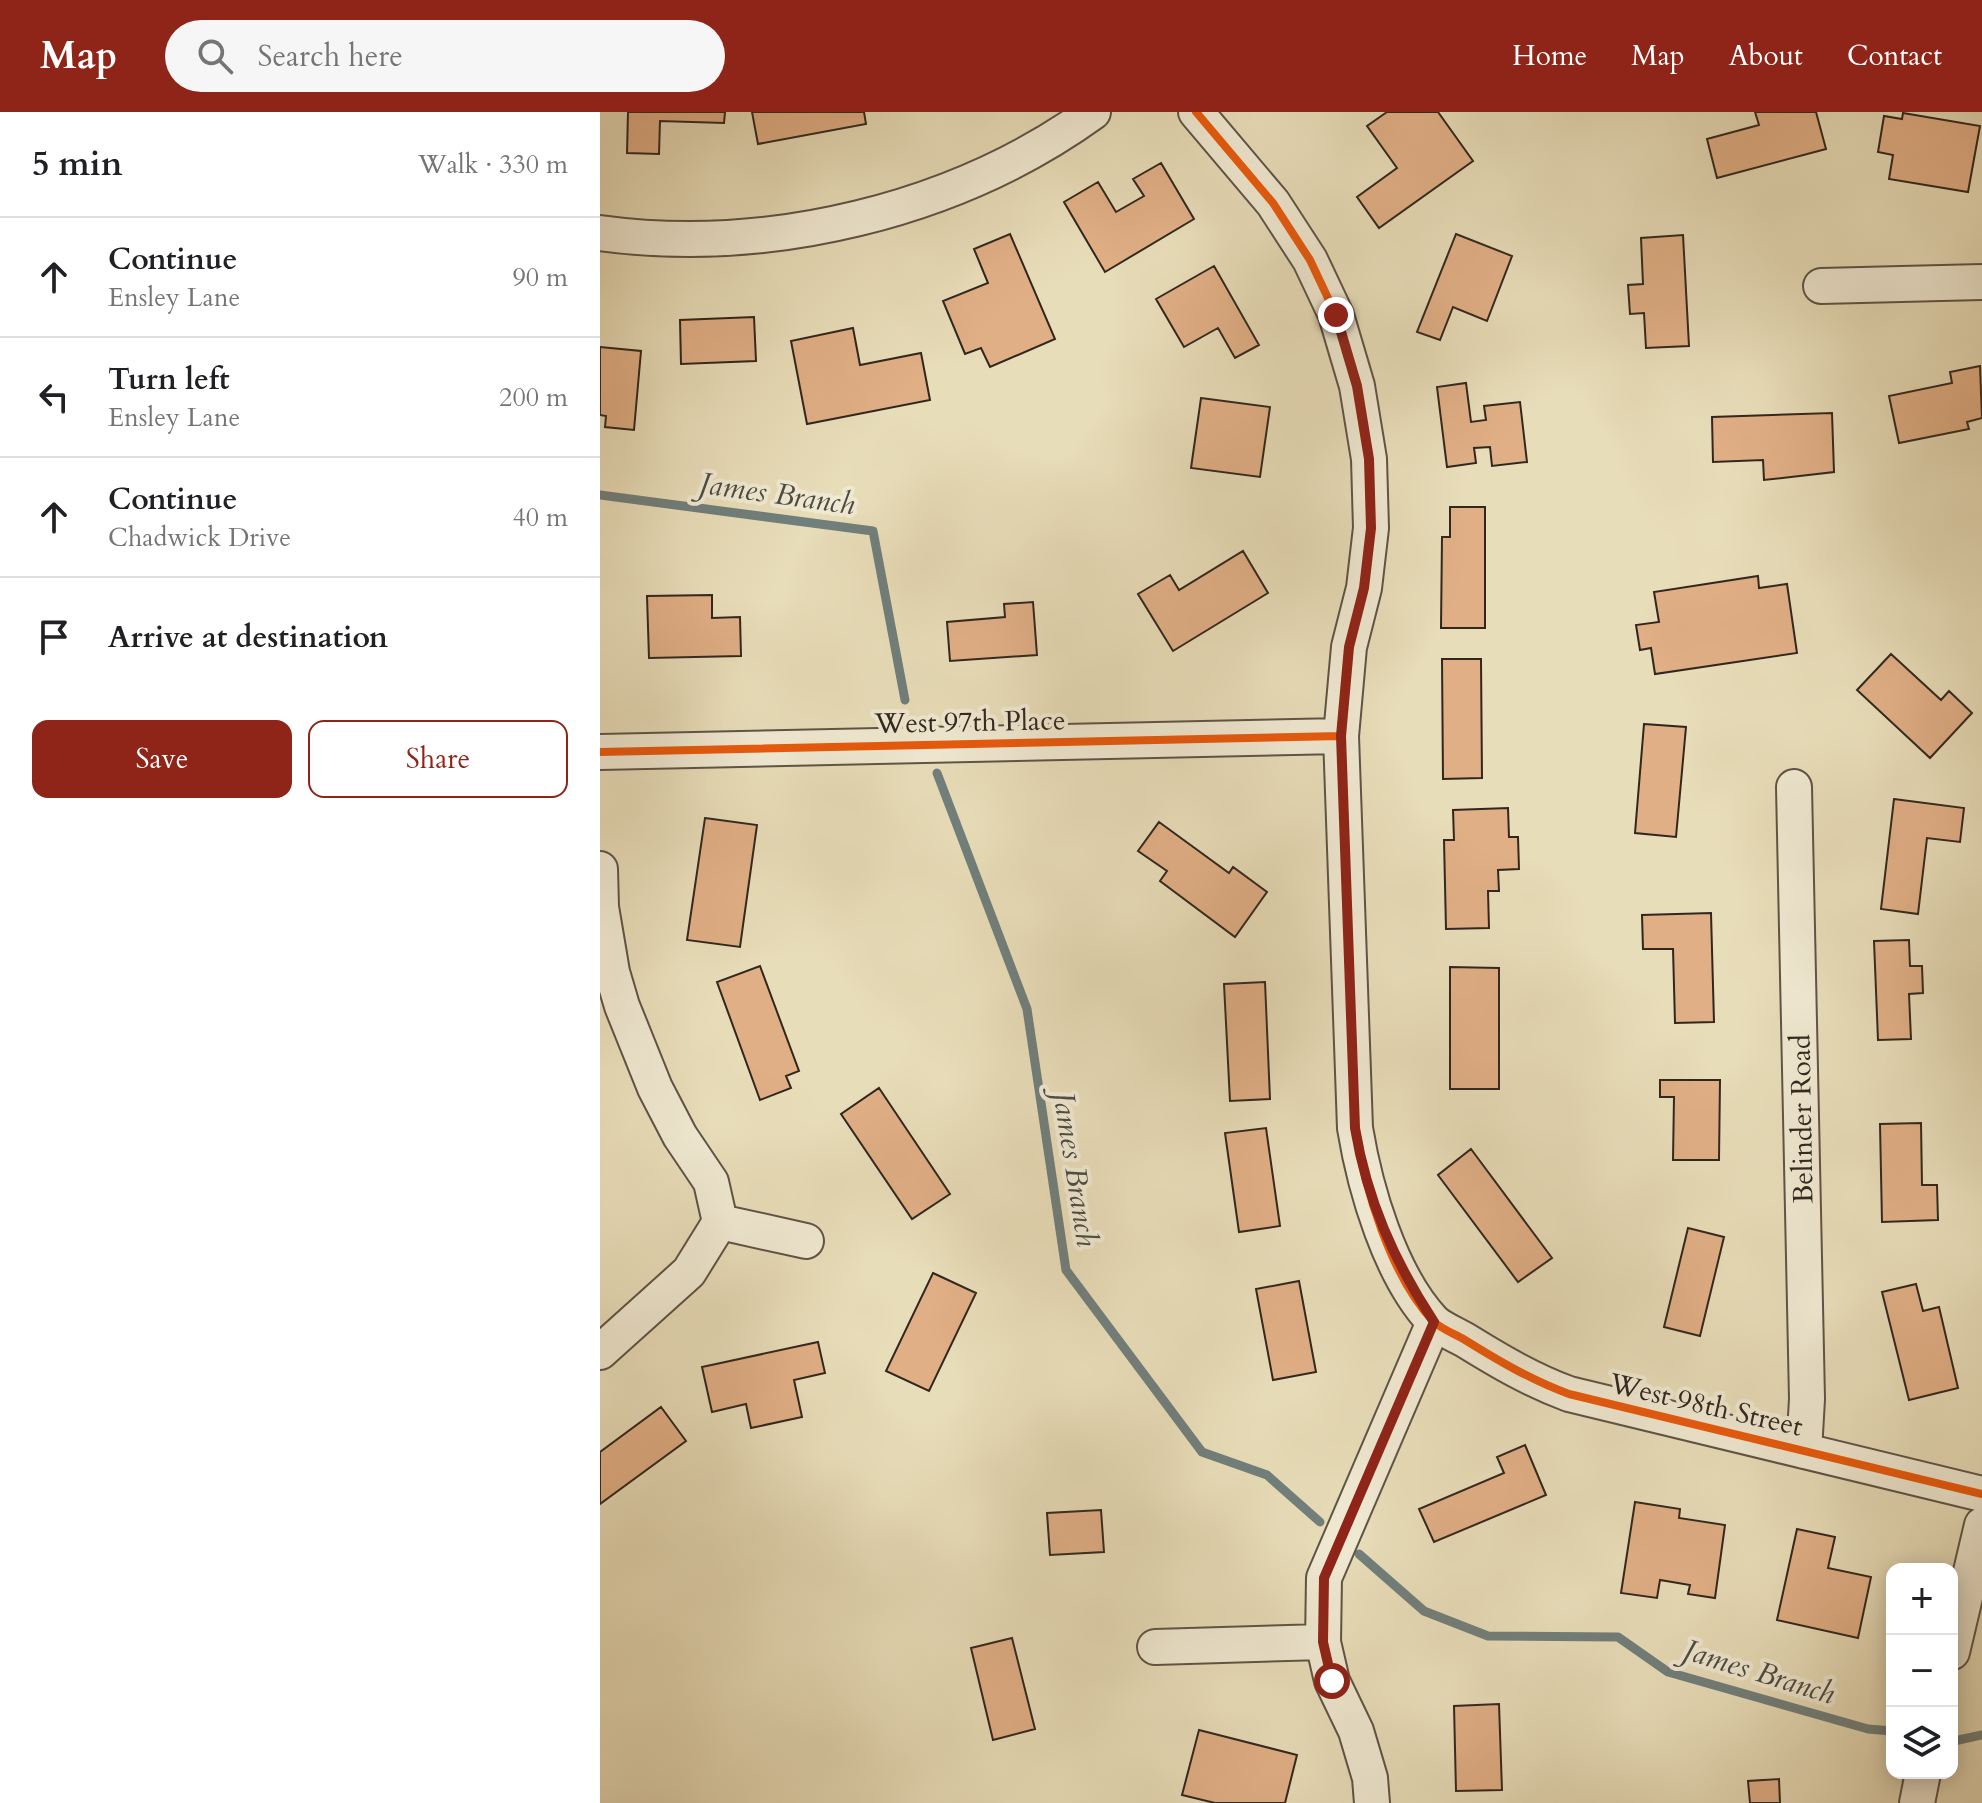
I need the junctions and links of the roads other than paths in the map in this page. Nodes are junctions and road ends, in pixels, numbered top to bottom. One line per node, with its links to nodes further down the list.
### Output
1 (1093, 112): 3 (street)
2 (1196, 112): 6 (street)
3 (600, 233)
4 (1982, 282): 5 (street)
5 (1821, 286)
6 (1341, 736): 7 (street, West 97th Place); 12 (street)
7 (600, 752)
8 (1794, 787): 14 (street, Belinder Road)
9 (600, 869): 10 (street)
10 (720, 1222): 11 (street); 13 (street)
11 (806, 1241)
12 (1434, 1322): 14 (street, West 98th Street); 18 (street)
13 (600, 1352)
14 (1804, 1451): 15 (street, West 98th Street)
15 (1982, 1494)
16 (1982, 1525): 17 (street)
17 (1956, 1635)
18 (1323, 1642): 19 (street); 21 (street)
19 (1155, 1647)
20 (1922, 1779): 22 (street)
21 (1372, 1803)
22 (1917, 1803)

